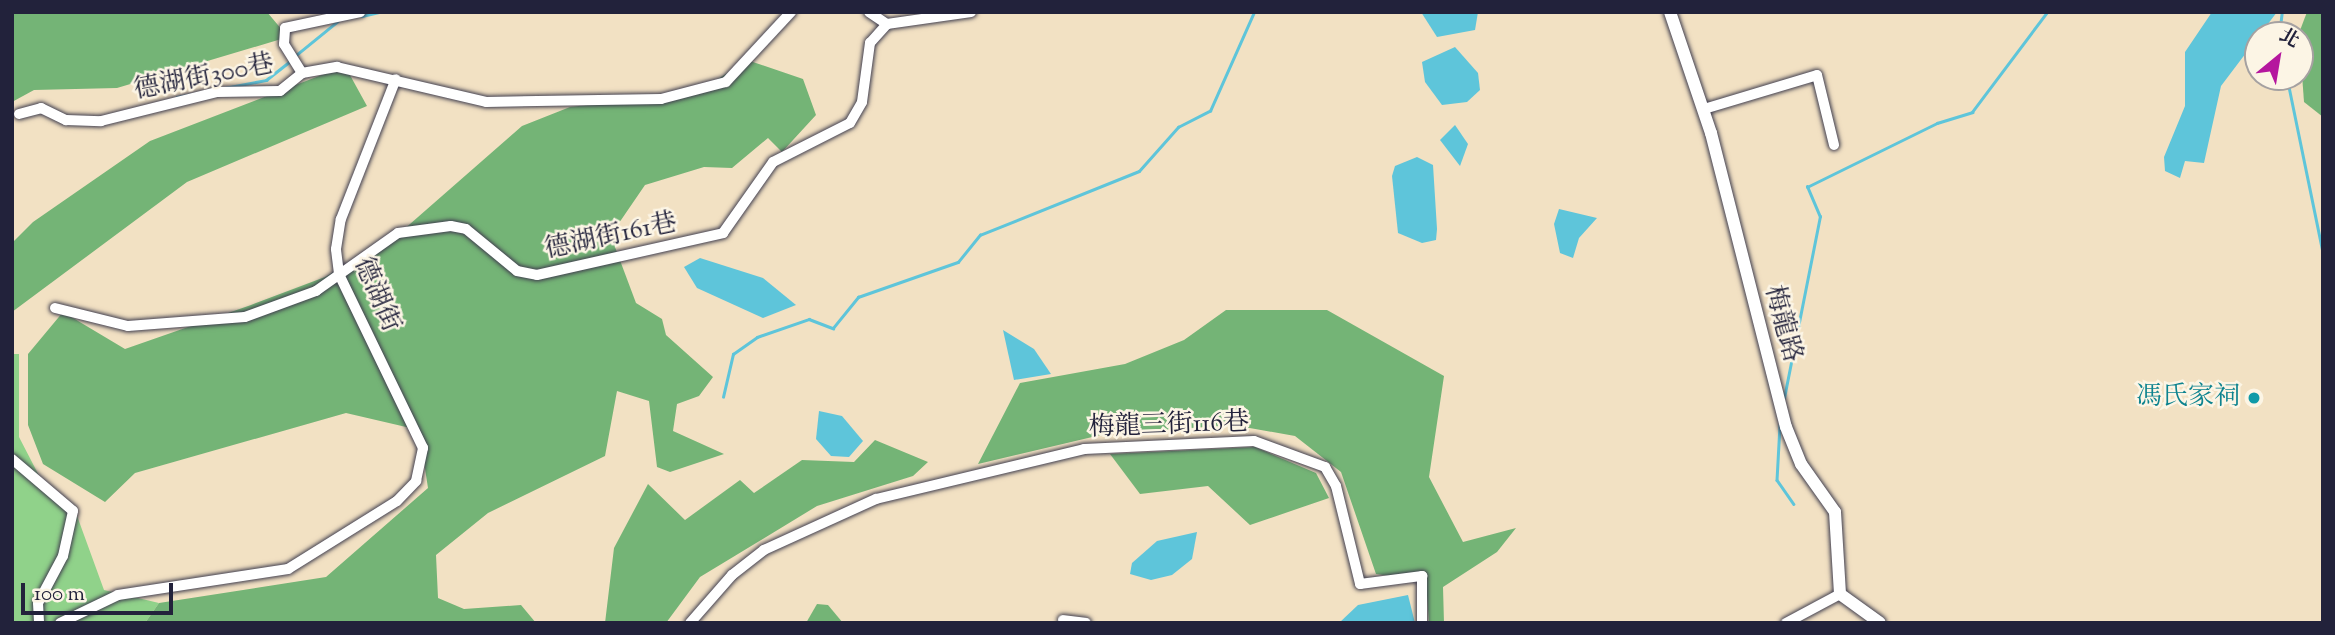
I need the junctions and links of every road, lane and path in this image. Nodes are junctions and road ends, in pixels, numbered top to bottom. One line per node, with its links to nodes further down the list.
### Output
1 (360, 12): 8 (street)
2 (791, 12): 9 (street)
3 (869, 12): 7 (street)
4 (971, 12): 6 (street)
5 (1670, 12): 10 (street, 梅龍路)
6 (958, 13): 7 (street)
7 (887, 24): 13 (street, 德湖街161巷)
8 (297, 65): 9 (street, 德湖街300巷); 11 (street, 德湖街300巷)
9 (396, 79): 13 (street, 德湖街)
10 (1704, 109): 12 (street); 16 (street, 梅龍路)
11 (19, 114)
12 (1834, 145)
13 (339, 274): 14 (street, 德湖街161巷); 19 (street, 德湖街)
14 (55, 308)
15 (12, 459): 18 (street)
16 (1840, 594): 23 (street); 24 (street)
17 (1063, 620): 21 (street)
18 (40, 623)
19 (60, 623)
20 (690, 623): 22 (street, 梅龍三街116巷)
21 (1086, 623)
22 (1422, 623)
23 (1786, 623)
24 (1880, 623)

